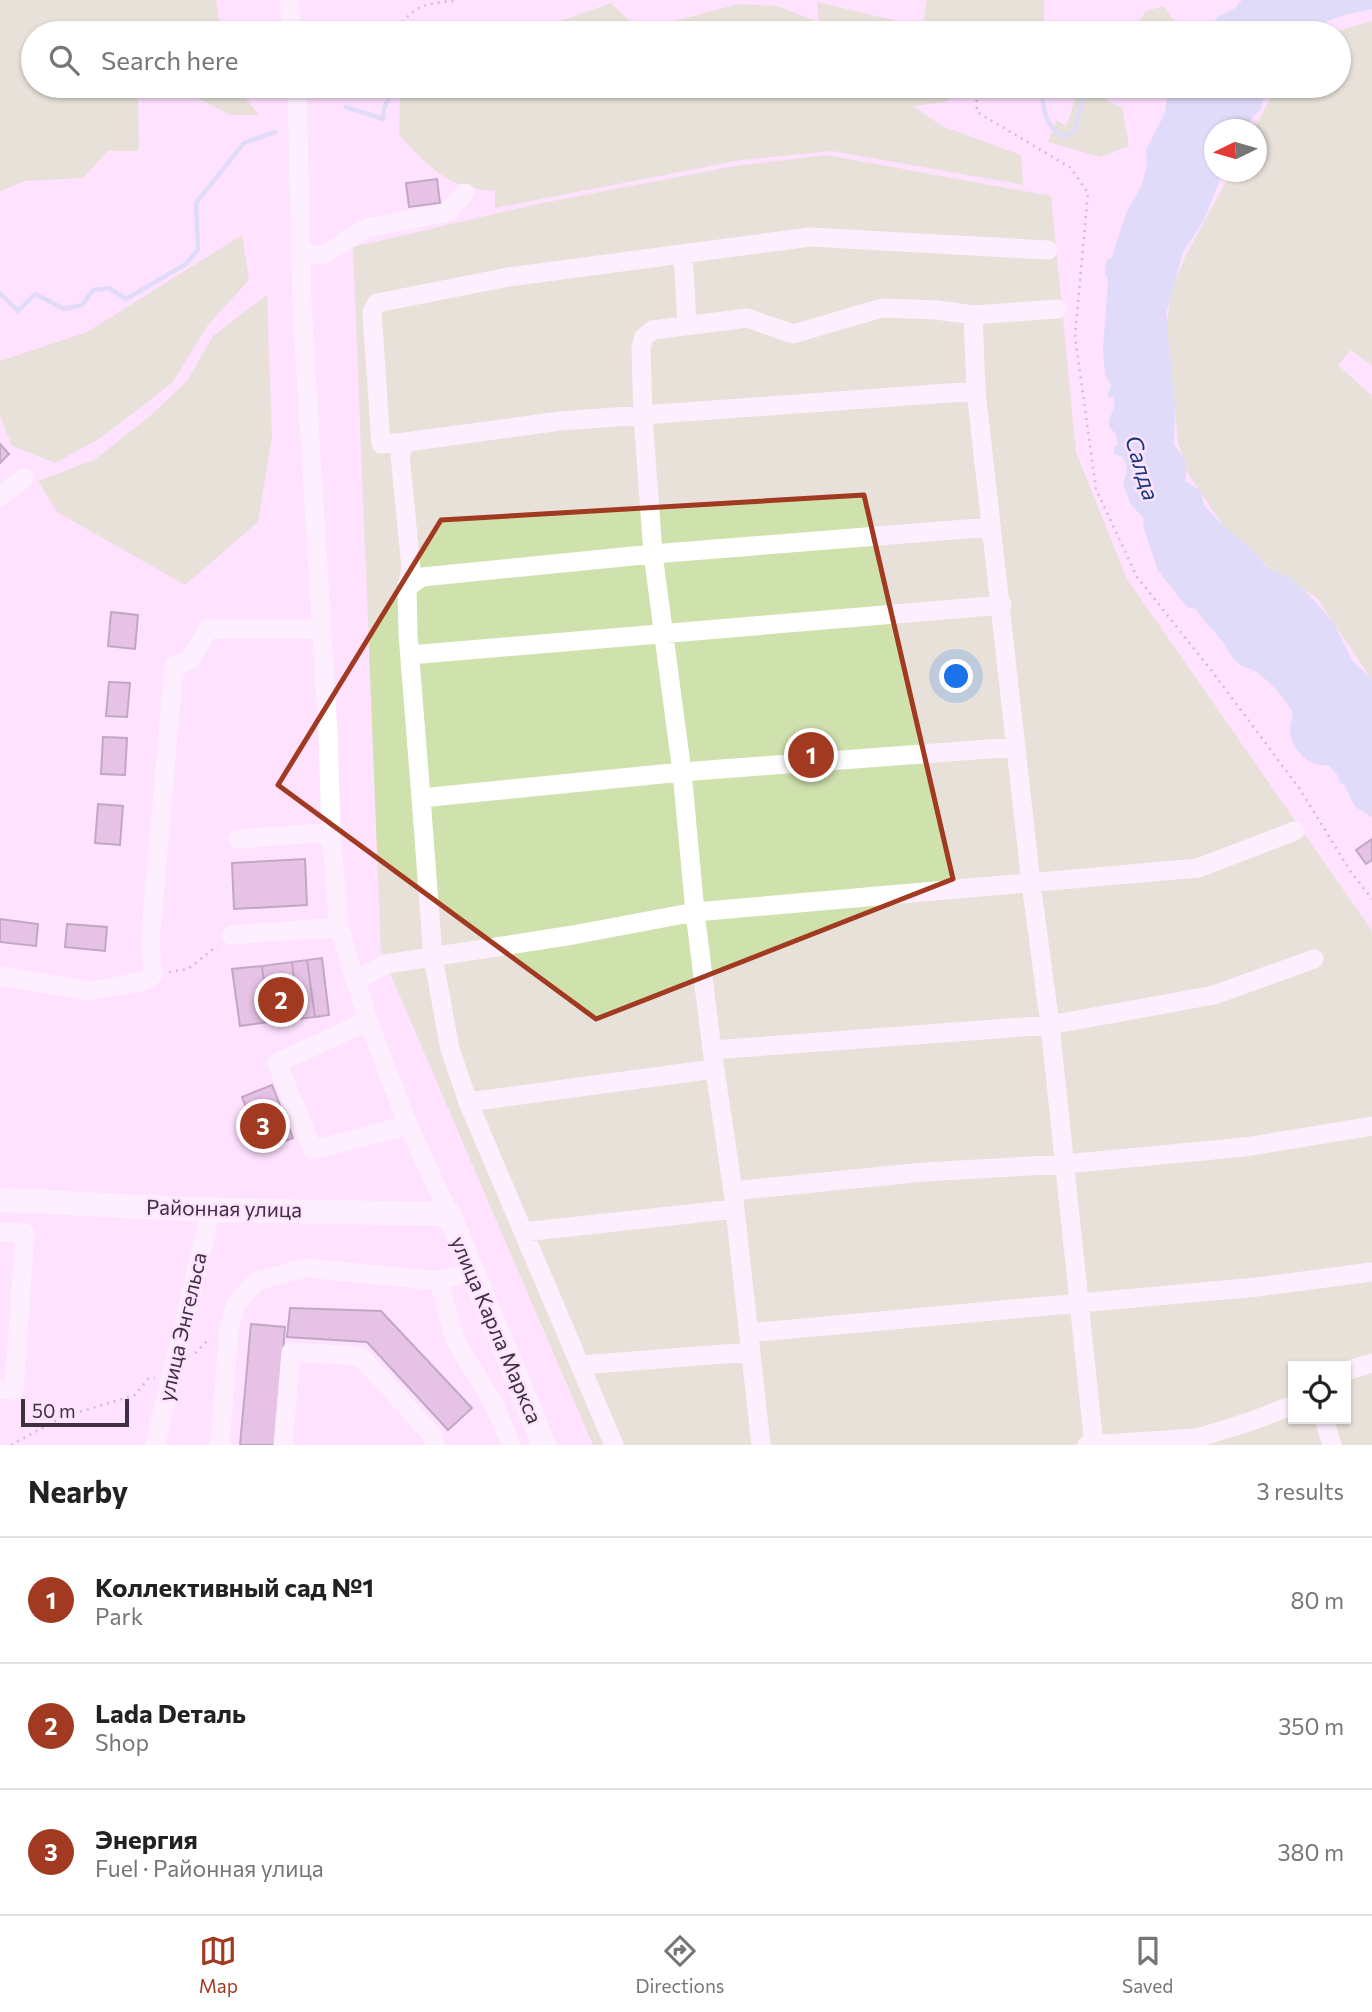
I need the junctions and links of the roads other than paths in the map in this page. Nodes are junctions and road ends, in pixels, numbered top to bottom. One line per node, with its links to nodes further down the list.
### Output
1 (289, 0): 2 (street)
2 (291, 21)
3 (297, 98): 6 (street)
4 (466, 193): 6 (street)
5 (1048, 250): 7 (street)
6 (300, 254): 20 (street)
7 (683, 254): 10 (street); 13 (street)
8 (1057, 309): 9 (street)
9 (974, 315): 10 (street); 11 (street)
10 (687, 324): 12 (street)
11 (976, 391): 12 (street); 16 (street)
12 (643, 416): 13 (street); 17 (street)
13 (406, 442): 18 (street)
14 (24, 478): 15 (street)
15 (0, 497)
16 (991, 527): 17 (street); 19 (street)
17 (653, 554): 18 (street); 21 (street)
18 (407, 587): 22 (street)
19 (1002, 605): 21 (street); 23 (street)
20 (321, 629): 27 (street); 35 (street)
21 (665, 631): 22 (street); 24 (street)
22 (410, 654): 25 (street)
23 (1015, 747): 24 (street); 29 (street)
24 (682, 772): 25 (street); 30 (street)
25 (421, 798): 33 (street)
26 (1295, 831): 29 (street)
27 (331, 832): 28 (street); 31 (street)
28 (238, 839)
29 (1031, 883): 30 (street); 38 (street)
30 (695, 912): 33 (street); 39 (street)
31 (339, 927): 32 (street); 36 (street)
32 (231, 935)
33 (433, 957): 36 (street); 40 (street)
34 (1314, 959): 38 (street)
35 (0, 976)
36 (356, 980): 37 (street)
37 (368, 1021): 41 (street); 41 (street)
38 (1050, 1026): 39 (street); 43 (street)
39 (713, 1059): 40 (street); 45 (street)
40 (468, 1102): 49 (street)
41 (408, 1125): 47 (street)
42 (1372, 1126): 43 (street)
43 (1065, 1164): 45 (street); 53 (street)
44 (0, 1200): 46 (main road, Районная улица)
45 (734, 1200): 49 (street); 54 (street)
46 (211, 1210): 47 (main road, Районная улица); 61 (street, улица Энгельса)
47 (449, 1214): 50 (main road, улица Карла Маркса)
48 (0, 1231): 58 (street)
49 (523, 1232): 56 (street)
50 (471, 1271): 52 (street); 66 (main road, улица Карла Маркса)
51 (1372, 1272): 53 (street)
52 (439, 1281): 62 (street); 65 (street)
53 (1079, 1302): 54 (street); 70 (street)
54 (749, 1342): 56 (street); 68 (street)
55 (1372, 1363): 57 (street)
56 (581, 1365): 67 (street)
57 (1351, 1369)
58 (0, 1390)
59 (1288, 1407): 70 (street)
60 (1326, 1424): 71 (street)
61 (155, 1445)
62 (220, 1445)
63 (283, 1445): 64 (street)
64 (434, 1445)
65 (511, 1445)
66 (544, 1445)
67 (614, 1445)
68 (761, 1445)
69 (1087, 1445): 70 (street)
70 (1094, 1445)
71 (1332, 1445)

